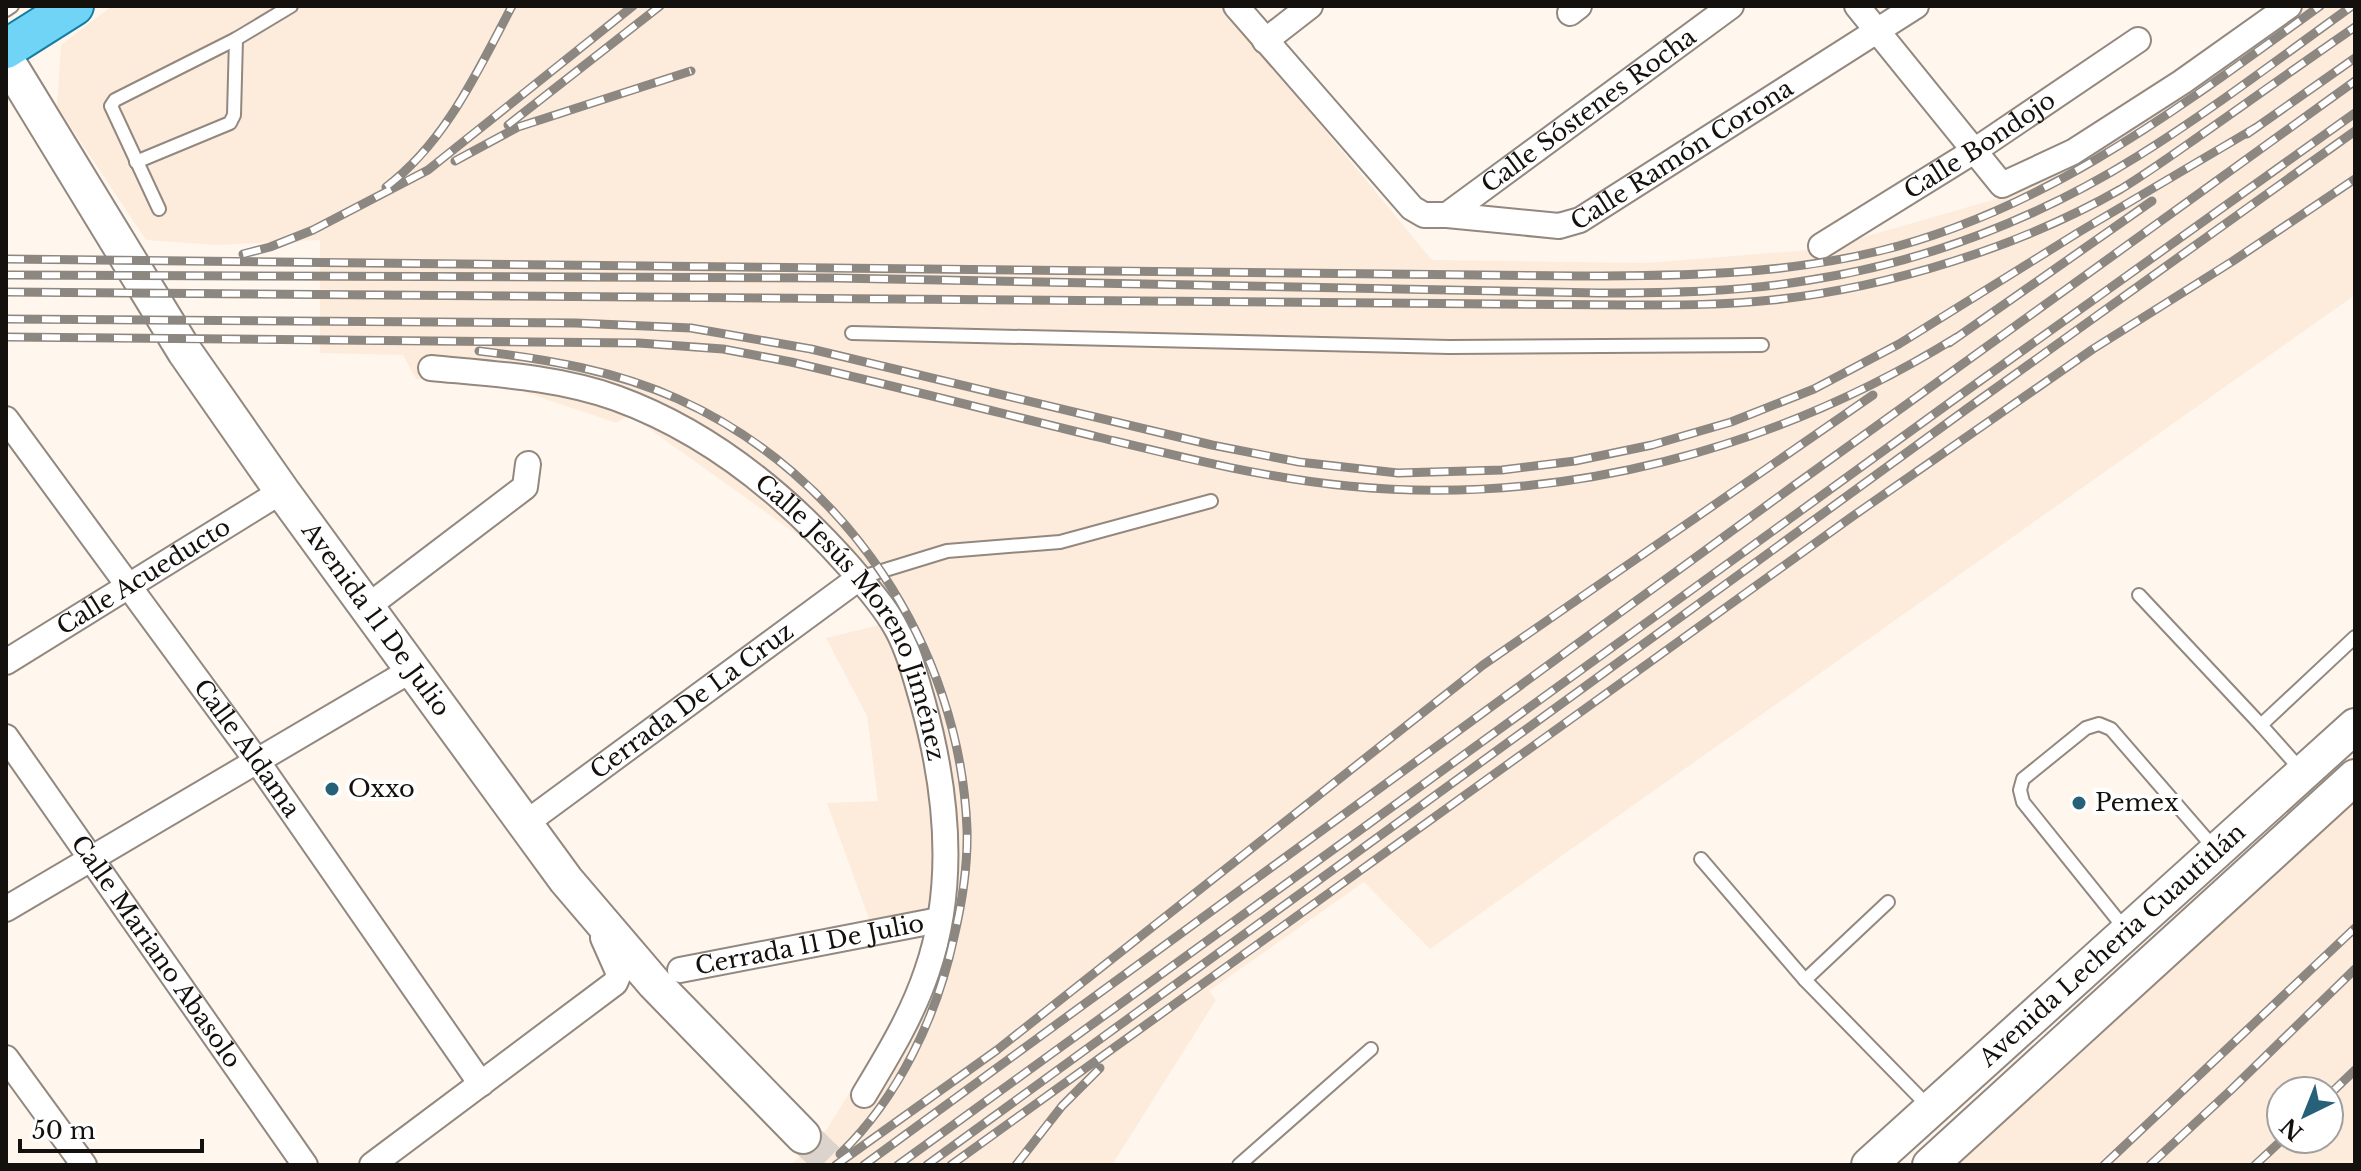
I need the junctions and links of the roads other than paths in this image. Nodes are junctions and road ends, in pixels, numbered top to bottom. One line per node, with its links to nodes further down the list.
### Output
1 (12, 6): 10 (lane)
2 (74, 6): 15 (main road)
3 (291, 6): 12 (lane)
4 (1236, 6): 14 (street)
5 (1310, 6): 14 (street)
6 (1731, 6): 20 (street, Calle Sóstenes Rocha)
7 (1857, 6): 11 (street)
8 (1916, 6): 11 (street, Calle Ramón Corona)
9 (2289, 6): 17 (street)
10 (6, 10)
11 (1878, 32): 17 (street); 20 (street, Calle Ramón Corona)
12 (236, 39): 18 (lane); 18 (lane)
13 (2138, 40): 17 (street, Calle Bondojo)
14 (1265, 41): 20 (street)
15 (6, 49)
16 (6, 59): 27 (street, Avenida 11 De Julio)
17 (1974, 151): 21 (street, Calle Bondojo)
18 (136, 162): 19 (lane)
19 (159, 209)
20 (1436, 215)
21 (1821, 246)
22 (852, 333): 23 (lane)
23 (1762, 345)
24 (431, 368): 29 (street, Calle Jesús Moreno Jiménez)
25 (6, 419): 30 (street, Calle Aldama)
26 (528, 464): 32 (street)
27 (282, 491): 30 (street, Calle Acueducto); 32 (street, Avenida 11 De Julio)
28 (1211, 501): 29 (lane)
29 (859, 578): 42 (street, Cerrada De La Cruz); 49 (street, Calle Jesús Moreno Jiménez)
30 (128, 587): 34 (street, Calle Acueducto); 39 (street, Calle Aldama)
31 (2139, 595): 36 (lane)
32 (367, 607): 35 (street, Avenida 11 De Julio)
33 (2355, 637): 36 (lane)
34 (6, 662)
35 (413, 669): 39 (street); 42 (street, Avenida 11 De Julio)
36 (2261, 725): 40 (lane)
37 (2355, 726): 40 (street, Avenida Lecheria Cuautitlán)
38 (6, 737): 44 (street, Calle Mariano Abasolo)
39 (257, 761): 44 (street); 55 (street, Calle Aldama)
40 (2303, 773): 43 (street, Avenida Lecheria Cuautitlán)
41 (2355, 777): 64 (street, Avenida Lecheria Cuautitlán)
42 (526, 823): 47 (street, Avenida 11 De Julio)
43 (2217, 851): 50 (street, Avenida Lecheria Cuautitlán); 50 (lane)
44 (92, 858): 48 (street); 60 (street, Calle Mariano Abasolo)
45 (1701, 859): 52 (lane)
46 (1888, 902): 52 (lane)
47 (583, 903): 55 (street); 58 (street, Avenida 11 De Julio)
48 (6, 909)
49 (939, 920): 51 (street, Cerrada 11 De Julio); 56 (street, Calle Jesús Moreno Jiménez)
50 (2128, 933): 57 (street, Avenida Lecheria Cuautitlán)
51 (680, 970)
52 (1805, 980): 57 (lane)
53 (1371, 1049): 62 (lane)
54 (6, 1058): 59 (street)
55 (481, 1084): 61 (street)
56 (864, 1095)
57 (1932, 1109): 63 (street, Avenida Lecheria Cuautitlán)
58 (803, 1136)
59 (84, 1165)
60 (305, 1165)
61 (372, 1165)
62 (1239, 1165)
63 (1869, 1165)
64 (1930, 1165)

